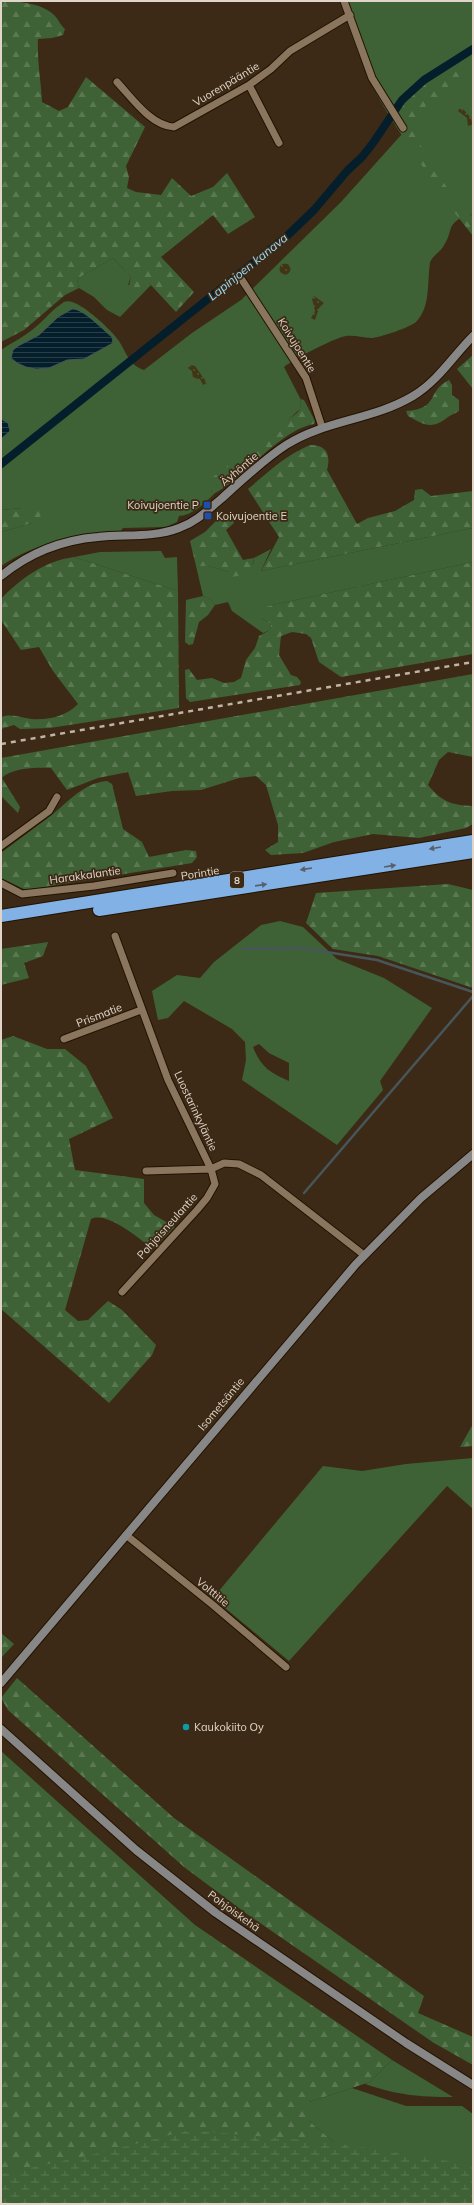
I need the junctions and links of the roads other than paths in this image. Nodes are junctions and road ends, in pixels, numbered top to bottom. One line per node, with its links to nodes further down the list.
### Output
1 (344, 1): 2 (street)
2 (350, 15): 4 (street, Vuorenpääntie); 5 (street)
3 (117, 82): 4 (street, Vuorenpääntie)
4 (249, 85): 6 (street)
5 (403, 128)
6 (279, 143)
7 (242, 280): 9 (street, Koivujoentie)
8 (473, 336): 9 (main road, Äyhöntie)
9 (322, 427): 10 (main road, Äyhöntie)
10 (1, 576)
11 (58, 797): 13 (street)
12 (473, 841): 17 (highway, Porintie / 8, one-way to 17)
13 (1, 846)
14 (473, 852): 18 (highway, Porintie / 8, one-way to 14)
15 (173, 873): 16 (street, Harakkalantie)
16 (1, 883)
17 (1, 916)
18 (1, 924)
19 (115, 936): 20 (street, Luostarinkyläntie)
20 (141, 1010): 21 (street, Prismatie); 23 (street, Luostarinkyläntie)
21 (64, 1039)
22 (473, 1154): 25 (main road, Isometsäntie)
23 (211, 1168): 24 (street); 25 (street, Luostarinkyläntie); 26 (street, Pohjoisneulantie)
24 (146, 1171)
25 (364, 1255): 27 (main road, Isometsäntie)
26 (122, 1292)
27 (126, 1536): 28 (street, Volttitie); 29 (main road, Isometsäntie)
28 (286, 1667)
29 (1, 1683)
30 (1, 1729): 31 (main road, Pohjoiskehä)
31 (473, 2085)

